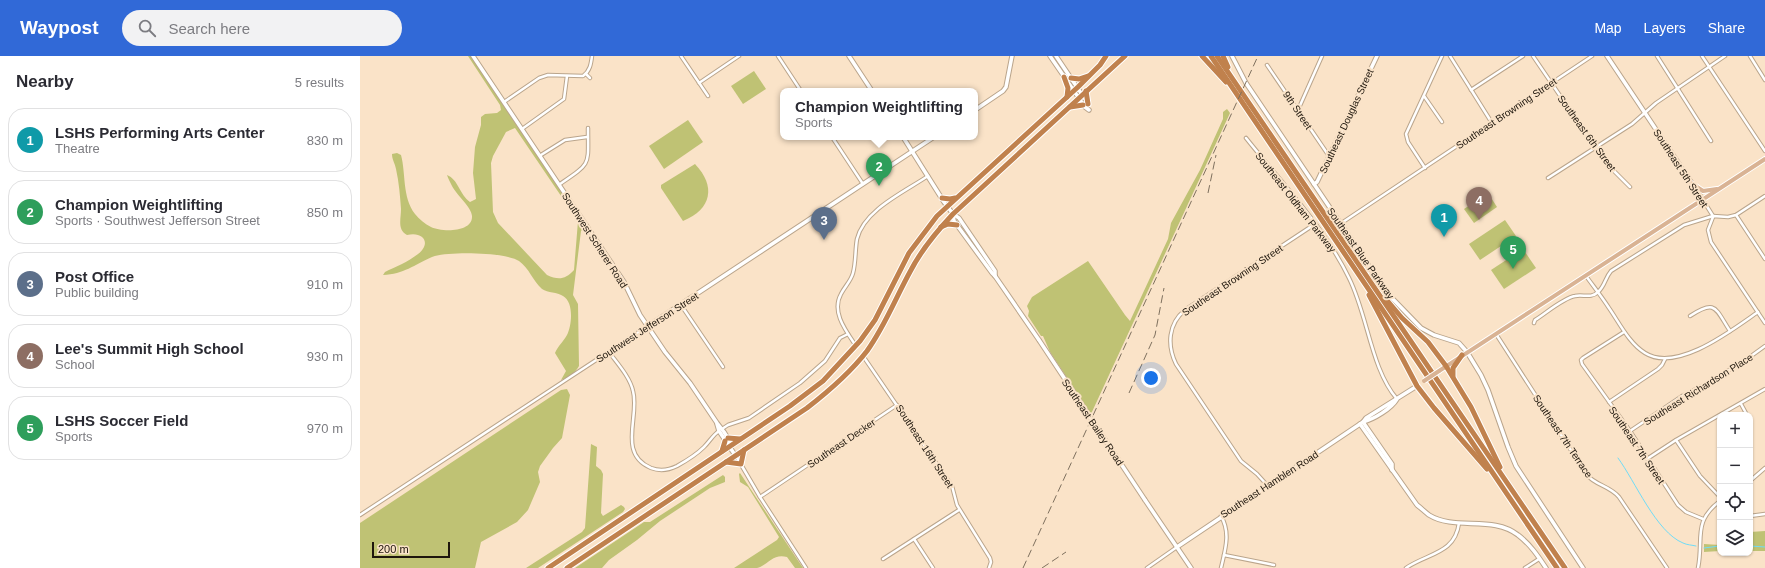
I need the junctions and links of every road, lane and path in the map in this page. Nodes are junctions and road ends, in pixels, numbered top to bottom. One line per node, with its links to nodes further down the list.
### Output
1 (473, 56): 50 (street, Southwest Scherer Road)
2 (592, 56): 32 (street)
3 (681, 56): 38 (street)
4 (739, 56): 38 (street)
5 (778, 56): 41 (street)
6 (849, 56): 42 (street)
7 (1012, 56): 53 (street)
8 (1050, 56): 34 (street)
9 (1056, 56): 36 (street)
10 (1106, 56): 31 (highway)
11 (1125, 56): 46 (highway)
12 (1202, 56): 40 (highway)
13 (1211, 56): 40 (highway)
14 (1217, 56): 40 (highway)
15 (1223, 56): 40 (highway)
16 (1232, 56): 78 (street, Southeast Blue Parkway)
17 (1322, 56): 54 (street)
18 (1377, 56): 70 (street, Southeast Douglas Street)
19 (1442, 56): 47 (street)
20 (1450, 56): 45 (street)
21 (1522, 56): 45 (street)
22 (1533, 56): 39 (street, Southeast 6th Street)
23 (1592, 56): 39 (street, Southeast Browning Street)
24 (1607, 56): 55 (street, Southeast 5th Street)
25 (1657, 56): 44 (street)
26 (1702, 56): 30 (street)
27 (1726, 56): 30 (street)
28 (1750, 56): 37 (street)
29 (1268, 65): 54 (street, 9th Street)
30 (1709, 67): 44 (street); 68 (street)
31 (1092, 73): 36 (highway); 43 (highway)
32 (586, 74): 33 (street); 35 (street)
33 (567, 76): 50 (street); 59 (street)
34 (1064, 77): 43 (street); 49 (highway)
35 (590, 78)
36 (1071, 78): 43 (street)
37 (1765, 80)
38 (699, 83): 48 (street)
39 (1551, 84): 57 (street, Southeast Browning Street); 66 (street, Southeast 6th Street)
40 (1234, 86): 94 (highway); 95 (highway)
41 (799, 88)
42 (870, 88)
43 (1076, 89): 46 (street); 49 (highway)
44 (1677, 89): 55 (street); 65 (street)
45 (1471, 90): 57 (street)
46 (1083, 94): 51 (highway); 51 (street); 52 (highway)
47 (1424, 95): 56 (street); 72 (street)
48 (708, 96)
49 (1067, 97): 83 (highway)
50 (504, 102): 59 (street, Southwest Scherer Road)
51 (1086, 104): 52 (highway)
52 (1069, 107): 86 (highway)
53 (978, 108)
54 (1298, 110): 70 (street, 9th Street)
55 (1645, 112): 66 (street); 75 (street, Southeast 5th Street)
56 (1442, 122)
57 (1492, 123): 72 (street, Southeast Browning Street)
58 (588, 128): 60 (street)
59 (522, 129): 69 (street, Southwest Scherer Road)
60 (588, 137): 69 (street); 76 (street)
61 (1246, 138): 89 (street, Southeast Oldham Parkway)
62 (834, 140): 77 (street)
63 (905, 140): 67 (street, Southeast Bailey Road)
64 (929, 140): 67 (street, Southwest Jefferson Street)
65 (1711, 141)
66 (1595, 148): 74 (street); 79 (street, Southeast 6th Street)
67 (912, 151): 73 (street, Southeast Bailey Road); 77 (street, Southwest Jefferson Street)
68 (1765, 151)
69 (541, 155): 76 (street, Southwest Scherer Road)
70 (1329, 156): 78 (street, Southeast Douglas Street)
71 (1765, 159): 80 (main road)
72 (1425, 168): 90 (street, Southeast Browning Street)
73 (928, 176): 82 (street, Southeast Bailey Road); 107 (street)
74 (1548, 178)
75 (1691, 183): 80 (main road); 84 (street, Southeast 5th Street)
76 (560, 184): 104 (street, Southwest Scherer Road)
77 (863, 184): 99 (street, Southwest Jefferson Street)
78 (1314, 184): 90 (street, Southeast Blue Parkway)
79 (1630, 187)
80 (1719, 189): 84 (main road)
81 (1765, 196): 87 (street)
82 (942, 198): 83 (highway); 85 (street, Southeast Bailey Road)
83 (956, 198): 85 (highway)
84 (1702, 200): 88 (street, Southeast 5th Street); 97 (main road)
85 (947, 206): 86 (street, Southeast Bailey Road); 109 (highway)
86 (953, 214): 91 (street, Southeast Bailey Road); 92 (highway); 96 (street, Southeast Bailey Road)
87 (1736, 215): 88 (street, Southeast 5th Street); 93 (street)
88 (1713, 216): 98 (street); 100 (street)
89 (1315, 224): 120 (street, Southeast Oldham Parkway); 140 (street, Southeast Browning Street)
90 (1340, 224): 112 (street, Southeast Blue Parkway)
91 (957, 225): 92 (highway); 96 (street, Southeast Bailey Road)
92 (940, 227): 113 (highway)
93 (1765, 259)
94 (1350, 262): 118 (highway); 144 (highway)
95 (1357, 262): 115 (highway); 141 (highway)
96 (995, 276): 154 (street, Southeast Bailey Road, bridge)
97 (1586, 276): 98 (street); 108 (main road)
98 (1598, 293): 102 (street); 106 (street)
99 (681, 305): 104 (street, Southwest Jefferson Street); 116 (street)
100 (1758, 312): 103 (street); 105 (street)
101 (1690, 316): 105 (street)
102 (1534, 323)
103 (1765, 323)
104 (648, 326): 111 (street, Southwest Jefferson Street); 126 (street, Southwest Scherer Road)
105 (1730, 331): 114 (street)
106 (1624, 332): 114 (street); 121 (street, Southeast 7th Street)
107 (848, 334): 109 (street); 126 (street)
108 (1496, 334): 112 (main road); 173 (street, Southeast 7th Terrace)
109 (856, 346): 128 (highway)
110 (1765, 346): 127 (street, Southeast Richardson Place)
111 (609, 352): 126 (street); 148 (street, Southwest Jefferson Street)
112 (1465, 353): 115 (main road); 117 (highway); 172 (street, Southeast Blue Parkway)
113 (863, 356): 123 (street, Southeast 16th Street); 132 (highway)
114 (1665, 359): 121 (street)
115 (1446, 366): 117 (highway); 118 (main road, bridge)
116 (723, 367)
117 (1453, 377): 141 (highway)
118 (1417, 386): 120 (street, Southeast Hamblen Road); 144 (highway)
119 (1765, 389): 122 (street)
120 (1397, 400): 125 (street, Southeast Hamblen Road)
121 (1609, 402): 127 (street, Southeast 7th Street)
122 (1741, 404): 124 (street); 130 (street)
123 (898, 405): 143 (street, Southeast Decker); 146 (street, Southeast 16th Street)
124 (1745, 412)
125 (1361, 423): 140 (street, Southeast Hamblen Road); 152 (street)
126 (721, 430): 129 (street, Southwest Scherer Road)
127 (1630, 431): 135 (street, Southeast 7th Street)
128 (741, 438): 129 (highway); 131 (highway)
129 (727, 439): 131 (street, Southwest Scherer Road); 133 (highway)
130 (1676, 440): 135 (street); 142 (street)
131 (730, 446): 133 (highway); 134 (street, Southwest Scherer Road)
132 (744, 450): 134 (highway); 137 (highway)
133 (721, 452): 159 (highway)
134 (735, 455): 136 (highway); 137 (street)
135 (1648, 459): 151 (street, Southeast 7th Street)
136 (725, 462): 137 (highway); 160 (highway)
137 (741, 464): 143 (street)
138 (1765, 468): 139 (street)
139 (1753, 478)
140 (1267, 485): 149 (street, Southeast Hamblen Road)
141 (1512, 491): 171 (highway)
142 (1717, 495)
143 (760, 497): 161 (street)
144 (1513, 502): 170 (highway)
145 (1717, 504): 151 (street)
146 (959, 510): 153 (street); 163 (street, Southeast 16th Street)
147 (1765, 514): 150 (street)
148 (360, 515)
149 (1221, 516): 154 (street, Southeast Hamblen Road); 155 (street)
150 (1753, 516)
151 (1703, 520): 174 (street)
152 (1459, 522): 156 (street); 167 (street)
153 (914, 539): 157 (street); 162 (street)
154 (1176, 546): 164 (street); 165 (street, Southeast Bailey Road)
155 (1224, 554): 158 (street); 166 (street)
156 (1540, 558): 168 (street); 169 (street)
157 (883, 559)
158 (1274, 565)
159 (548, 568)
160 (567, 568)
161 (806, 568)
162 (933, 568)
163 (989, 568)
164 (1147, 568)
165 (1191, 568)
166 (1221, 568)
167 (1406, 568)
168 (1525, 568)
169 (1546, 568)
170 (1557, 568)
171 (1565, 568)
172 (1583, 568)
173 (1667, 568)
174 (1698, 568)

